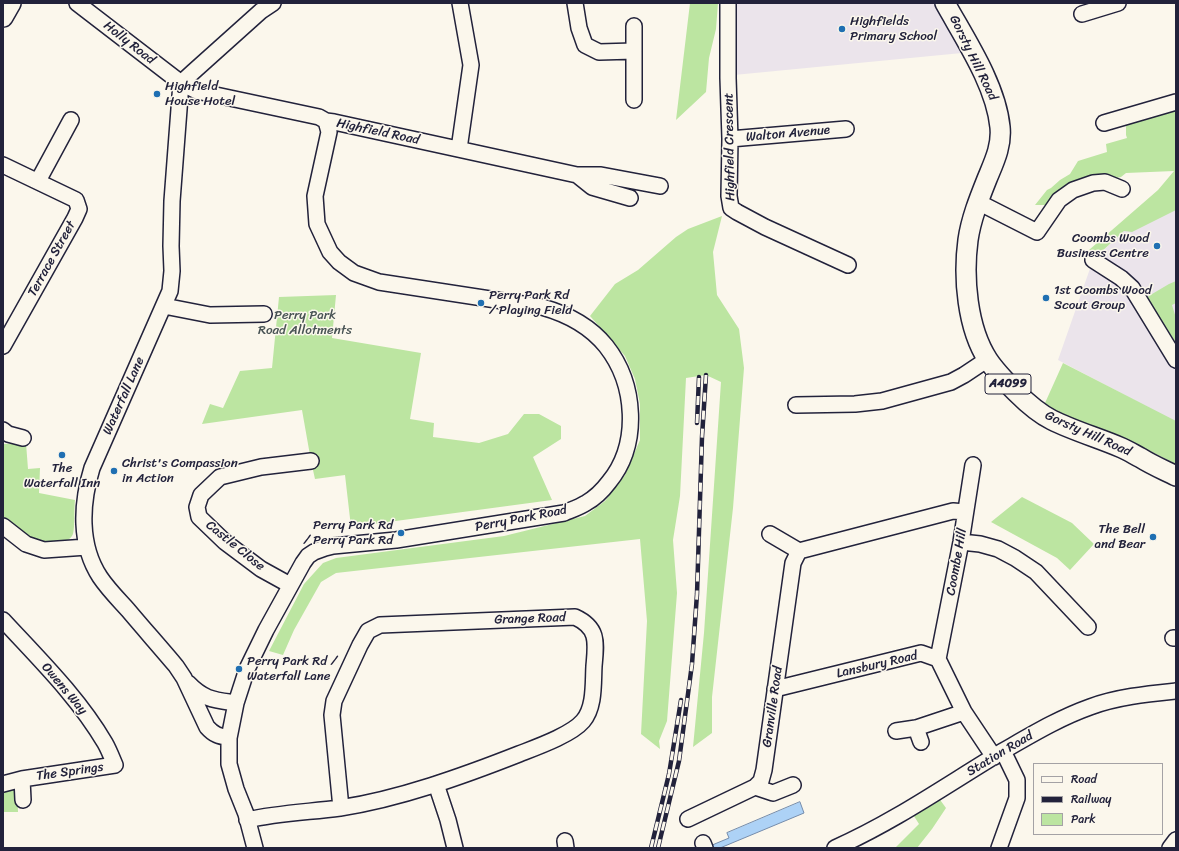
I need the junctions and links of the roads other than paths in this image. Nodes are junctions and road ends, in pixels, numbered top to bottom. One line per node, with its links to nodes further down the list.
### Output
1 (10, 3): 10 (main road)
2 (77, 3): 13 (street, Holly Road)
3 (273, 3): 13 (street)
4 (460, 3): 21 (street)
5 (575, 3): 12 (street)
6 (728, 3): 20 (street, Highfield Crescent)
7 (945, 3): 28 (main road, Gorsty Hill Road / A4099)
8 (1118, 3): 9 (street)
9 (1082, 14)
10 (3, 16)
11 (634, 26): 12 (street)
12 (634, 51): 14 (street)
13 (181, 83): 17 (street, Highfield Road); 31 (street, Waterfall Lane)
14 (634, 100)
15 (1176, 102): 18 (street)
16 (71, 120): 24 (street)
17 (326, 121): 21 (street, Highfield Road); 48 (street, Perry Park Road)
18 (1104, 123)
19 (846, 129): 20 (street, Walton Avenue)
20 (730, 139): 30 (street, Highfield Crescent)
21 (459, 149): 23 (street, Highfield Road)
22 (3, 165): 24 (street, Terrace Street)
23 (577, 175): 25 (street); 27 (street)
24 (38, 181): 33 (street, Terrace Street)
25 (660, 186)
26 (1122, 190): 28 (street)
27 (630, 198)
28 (978, 202): 34 (main road, Gorsty Hill Road / A4099)
29 (1093, 260): 35 (street)
30 (848, 265)
31 (164, 306): 32 (street); 46 (street, Waterfall Lane)
32 (264, 314)
33 (3, 346)
34 (988, 360): 36 (street); 41 (main road, Gorsty Hill Road / A4099)
35 (1176, 360)
36 (796, 405)
37 (3, 430): 38 (street)
38 (23, 438)
39 (311, 461): 48 (street, Castle Close)
40 (973, 464): 42 (street, Coombe Hill)
41 (1176, 476)
42 (965, 512): 45 (street, Coombe Hill); 47 (street)
43 (3, 526): 46 (street)
44 (770, 534): 47 (street)
45 (961, 542): 50 (street); 51 (street, Coombe Hill)
46 (87, 547): 52 (street, Waterfall Lane)
47 (799, 551): 53 (street, Granville Road)
48 (290, 585): 55 (street, Perry Park Road)
49 (3, 620): 60 (street, Owens Way)
50 (1088, 627)
51 (938, 659): 53 (street, Lansbury Road); 56 (street)
52 (184, 678): 55 (street, Waterfall Lane); 58 (street, Waterfall Lane)
53 (775, 689): 65 (street, Granville Road)
54 (1176, 691): 59 (street, Station Road)
55 (236, 703): 58 (street, Perry Park Road)
56 (964, 712): 57 (street); 59 (street)
57 (896, 731)
58 (229, 738): 69 (street)
59 (999, 754): 73 (street, Station Road); 74 (street)
60 (115, 765): 61 (street, The Springs)
61 (22, 779): 62 (street); 66 (street, The Springs)
62 (3, 784)
63 (436, 784): 67 (street, Grange Road); 67 (street, Grange Road); 72 (street)
64 (794, 785): 65 (street)
65 (755, 787): 68 (street)
66 (23, 800)
67 (341, 808): 69 (street, Grange Road)
68 (688, 819)
69 (247, 820): 71 (street)
70 (1176, 840): 75 (street)
71 (255, 848)
72 (455, 848)
73 (835, 848)
74 (999, 848)
75 (1170, 848)

